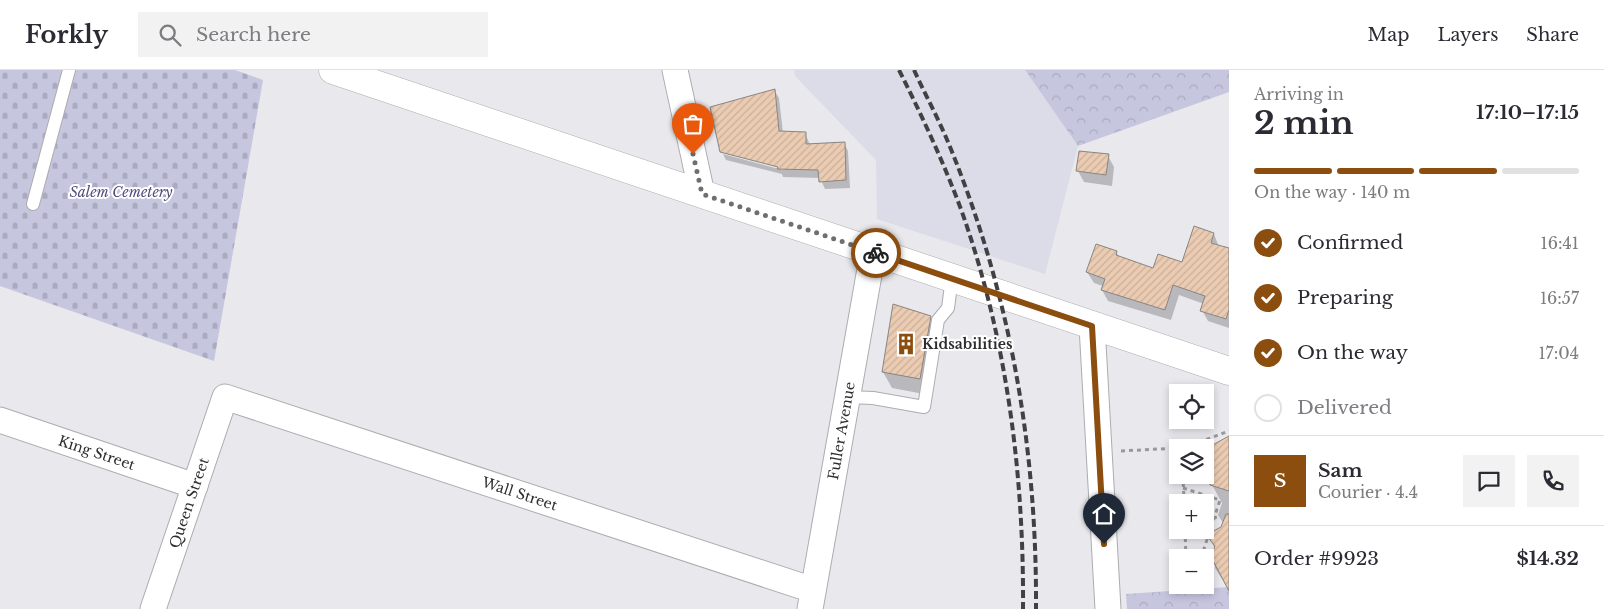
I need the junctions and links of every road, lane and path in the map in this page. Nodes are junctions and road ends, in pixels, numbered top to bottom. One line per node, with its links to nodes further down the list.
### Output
1 (69, 70): 5 (lane)
2 (332, 70): 4 (main road)
3 (675, 70): 4 (street)
4 (702, 194): 6 (main road)
5 (33, 204)
6 (872, 252): 7 (main road); 11 (street, Fuller Avenue)
7 (952, 278): 8 (main road); 11 (lane)
8 (1092, 326): 9 (main road); 27 (street)
9 (1229, 371)
10 (225, 397): 18 (street, Queen Street); 25 (street, Wall Street)
11 (847, 397): 25 (street, Fuller Avenue)
12 (0, 420): 18 (street, King Street)
13 (1229, 431): 14 (path)
14 (1208, 439)
15 (1169, 448): 16 (path)
16 (1116, 451)
17 (1183, 484): 19 (path)
18 (195, 486): 26 (street, Queen Street)
19 (1183, 488): 20 (path); 21 (path)
20 (1183, 494)
21 (1202, 494)
22 (1214, 498): 24 (path)
23 (1218, 517): 24 (path)
24 (1214, 518)
25 (812, 599)
26 (153, 609)
27 (1108, 609)

